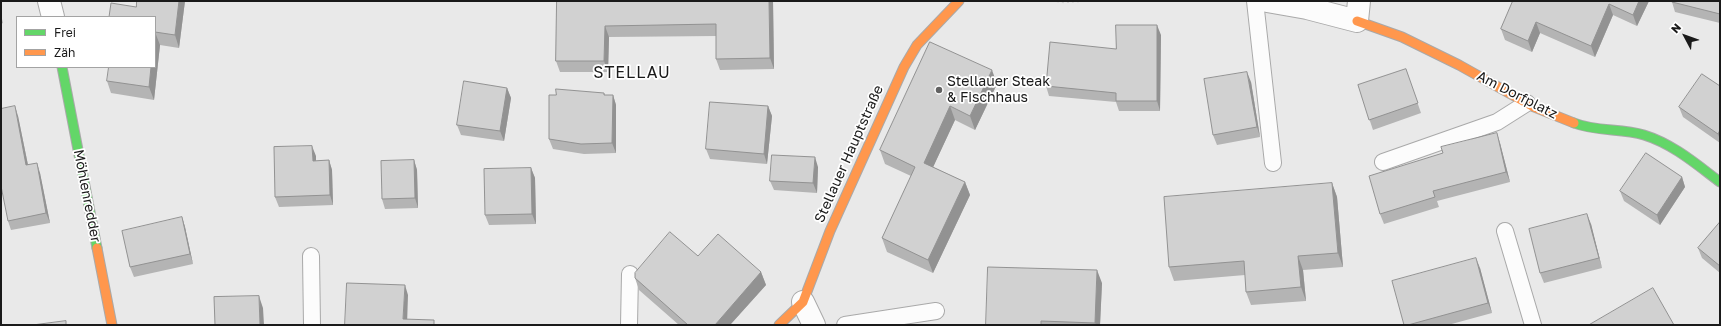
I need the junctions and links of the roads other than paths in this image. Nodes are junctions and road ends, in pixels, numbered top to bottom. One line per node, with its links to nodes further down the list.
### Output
1 (50, 1): 6 (street)
2 (959, 1): 15 (street, Stellauer Hauptstraße)
3 (1256, 1): 10 (lane)
4 (1267, 1): 5 (street, Am Dorfplatz)
5 (1358, 11): 8 (street, Am Dorfplatz)
6 (52, 16)
7 (62, 68): 17 (street, Möhlenredder)
8 (1527, 103): 9 (lane); 11 (street, Am Dorfplatz)
9 (1383, 162)
10 (1273, 163)
11 (1720, 182)
12 (1505, 231): 23 (lane)
13 (311, 256): 18 (lane)
14 (630, 274): 19 (lane)
15 (803, 302): 20 (street, Stellauer Hauptstraße); 21 (street)
16 (936, 311): 22 (lane)
17 (112, 325)
18 (312, 325)
19 (629, 325)
20 (779, 325)
21 (814, 325)
22 (845, 325)
23 (1532, 325)

